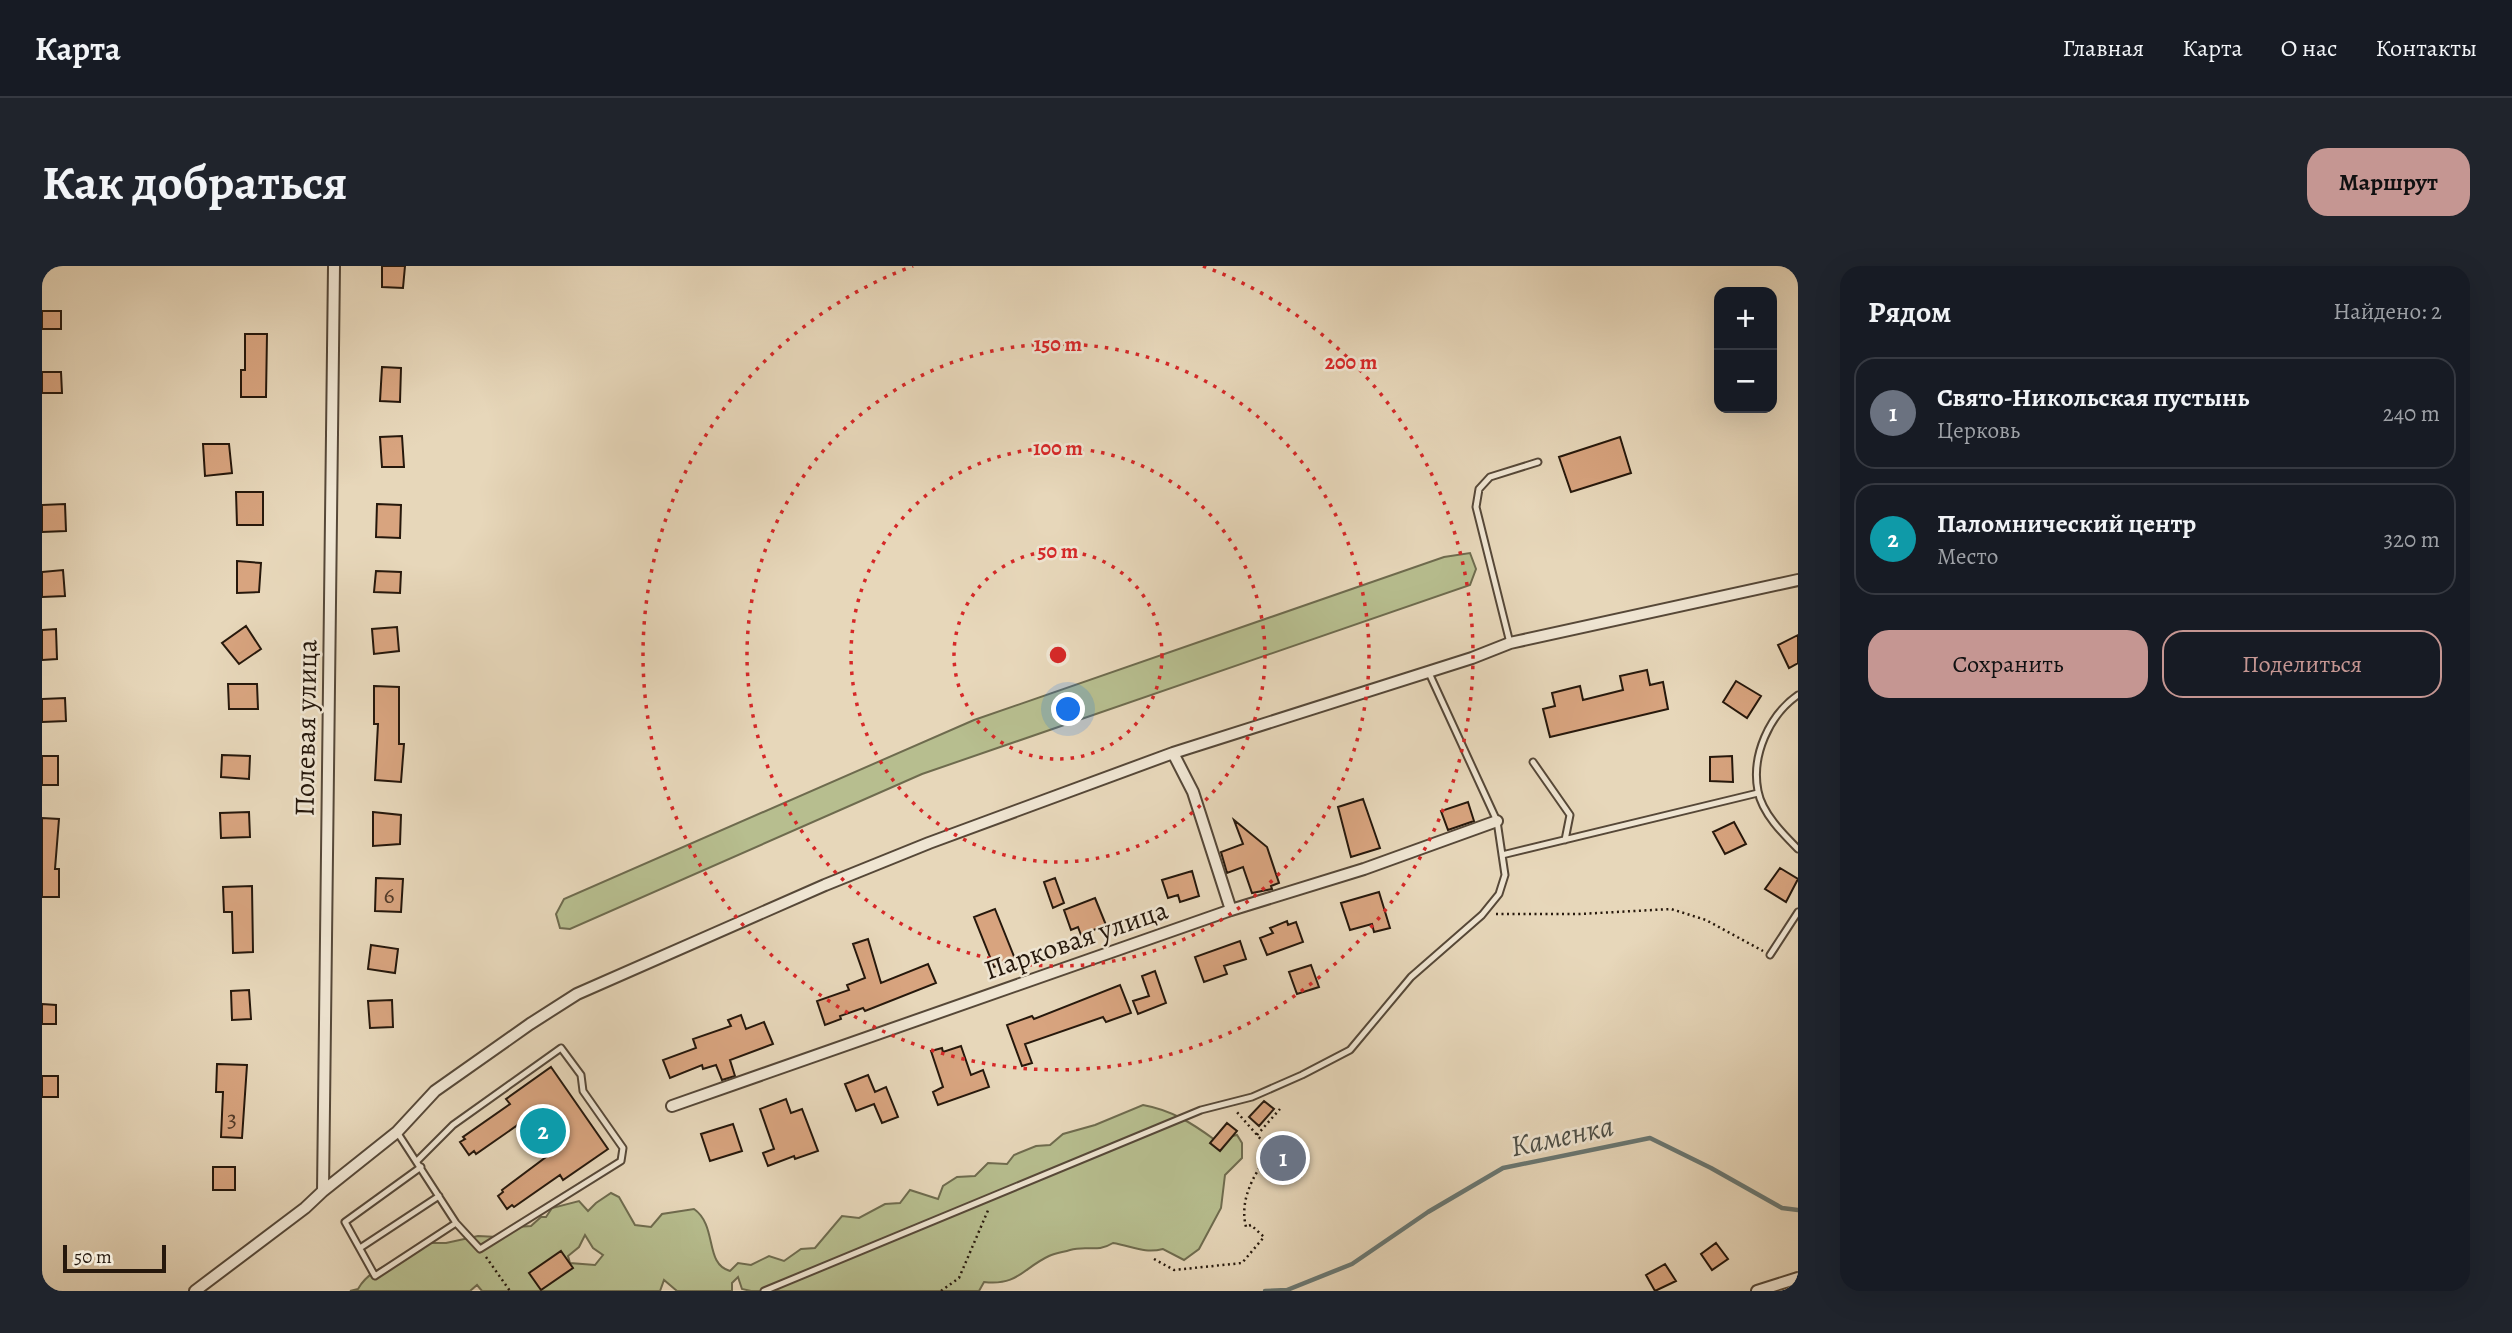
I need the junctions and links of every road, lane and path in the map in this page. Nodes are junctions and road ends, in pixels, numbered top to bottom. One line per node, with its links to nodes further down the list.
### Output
1 (334, 266): 27 (street, Полевая улица)
2 (1538, 462): 4 (lane)
3 (1798, 580): 4 (street)
4 (1510, 643): 5 (street)
5 (1429, 672): 7 (street); 10 (lane)
6 (1798, 695): 9 (lane)
7 (1173, 753): 14 (street); 21 (street)
8 (1533, 762): 11 (lane)
9 (1758, 793): 11 (lane); 12 (lane)
10 (1497, 821): 13 (lane); 14 (street, Парковая улица)
11 (1564, 840): 13 (lane)
12 (1798, 849)
13 (1503, 855): 16 (lane)
14 (1231, 910): 19 (street, Парковая улица)
15 (1798, 912): 17 (lane)
16 (1482, 915): 17 (path); 18 (lane)
17 (1770, 955)
18 (1229, 1103): 22 (path); 29 (lane)
19 (672, 1106)
20 (1280, 1109): 22 (path)
21 (397, 1132): 25 (lane); 27 (street)
22 (1257, 1135): 23 (path)
23 (1270, 1152): 24 (path); 24 (path)
24 (1264, 1160): 33 (path)
25 (417, 1161): 26 (lane); 32 (lane)
26 (421, 1167): 28 (lane); 31 (lane)
27 (323, 1191): 35 (street)
28 (439, 1196): 30 (lane); 31 (lane)
29 (994, 1196): 37 (lane); 38 (path)
30 (456, 1223): 31 (lane); 32 (lane)
31 (360, 1248)
32 (480, 1249): 36 (path)
33 (1154, 1258)
34 (1798, 1278): 39 (street)
35 (195, 1291)
36 (510, 1291)
37 (764, 1291)
38 (941, 1291)
39 (1757, 1291)

